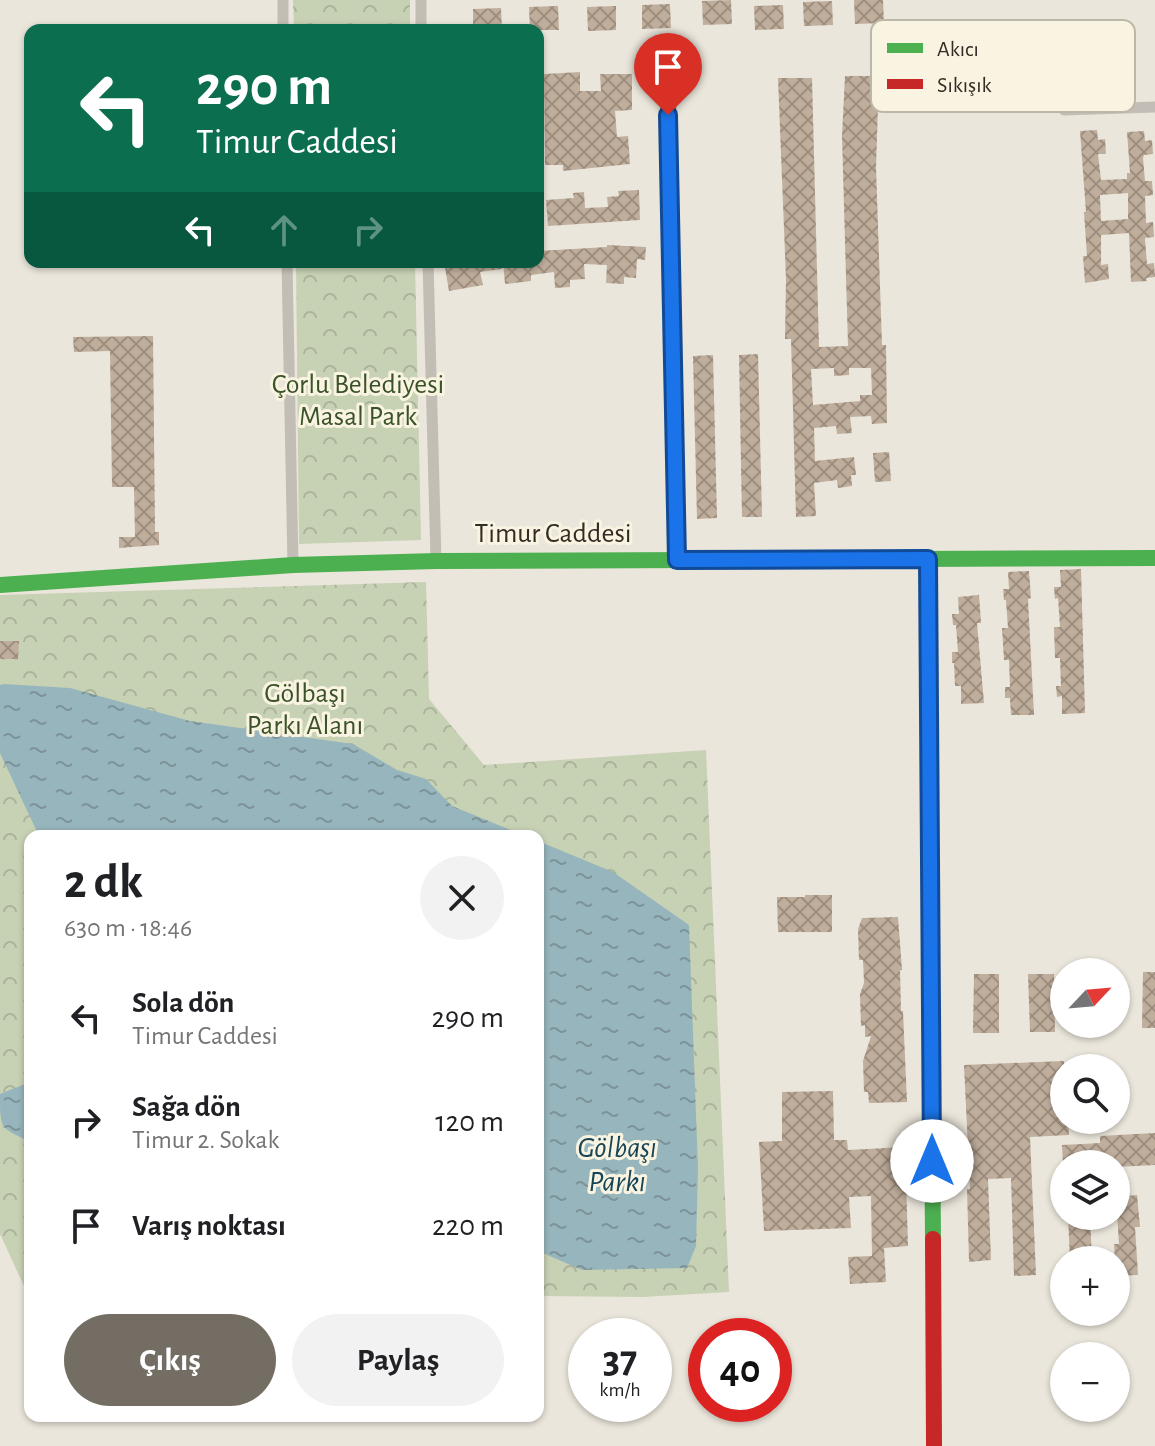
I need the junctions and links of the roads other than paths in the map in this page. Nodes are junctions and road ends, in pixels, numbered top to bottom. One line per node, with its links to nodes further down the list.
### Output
1 (283, 0): 3 (street)
2 (421, 0): 4 (street)
3 (283, 24)
4 (421, 24)
5 (667, 51): 12 (street)
6 (1155, 107): 7 (street)
7 (1135, 108)
8 (287, 268): 14 (street)
9 (428, 268): 13 (street)
10 (1155, 558): 11 (street, Timur Caddesi)
11 (928, 559): 12 (street, Timur Caddesi); 16 (street)
12 (677, 560): 13 (street, Timur Caddesi)
13 (436, 561): 14 (street, Timur Caddesi)
14 (293, 565): 15 (street, Timur Caddesi)
15 (0, 585)
16 (934, 1446)

